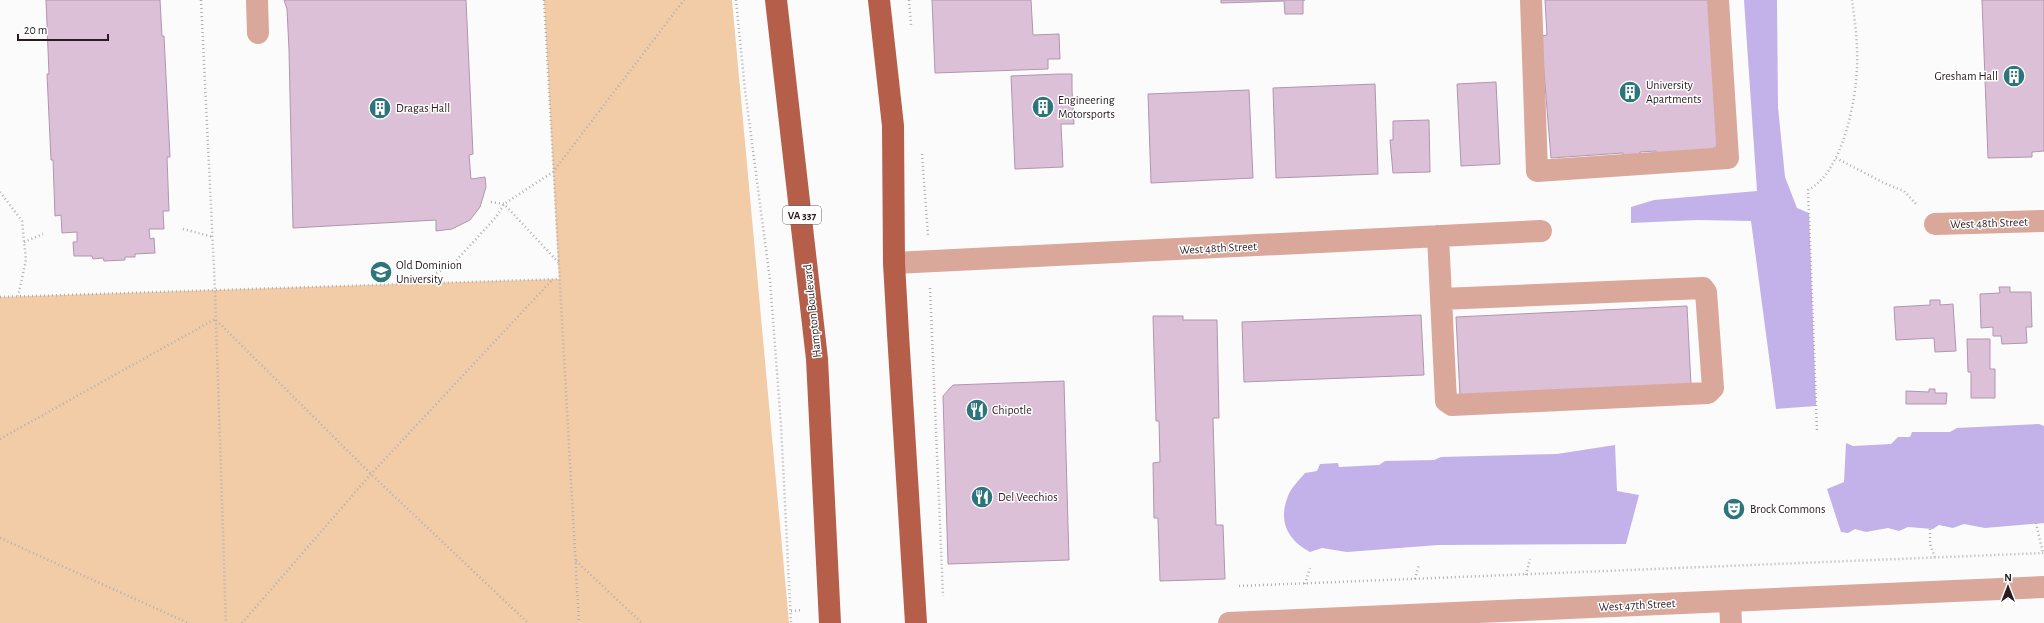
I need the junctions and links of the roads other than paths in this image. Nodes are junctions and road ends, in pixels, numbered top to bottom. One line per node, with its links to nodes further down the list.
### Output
1 (257, 0): 6 (street)
2 (776, 0): 15 (main road, Hampton Boulevard / VA 337)
3 (878, 0): 11 (main road)
4 (1531, 0): 5 (street)
5 (1718, 0)
6 (258, 33)
7 (2044, 221): 8 (street, West 48th Street)
8 (1935, 224)
9 (1541, 231): 10 (street, West 48th Street)
10 (1438, 236): 11 (street, West 48th Street); 12 (street)
11 (894, 263): 16 (main road)
12 (1441, 299): 12 (street)
13 (2044, 587): 14 (street, West 47th Street)
14 (1730, 600): 17 (street, West 47th Street); 18 (street)
15 (830, 623)
16 (916, 623)
17 (1229, 623)
18 (1731, 623)

